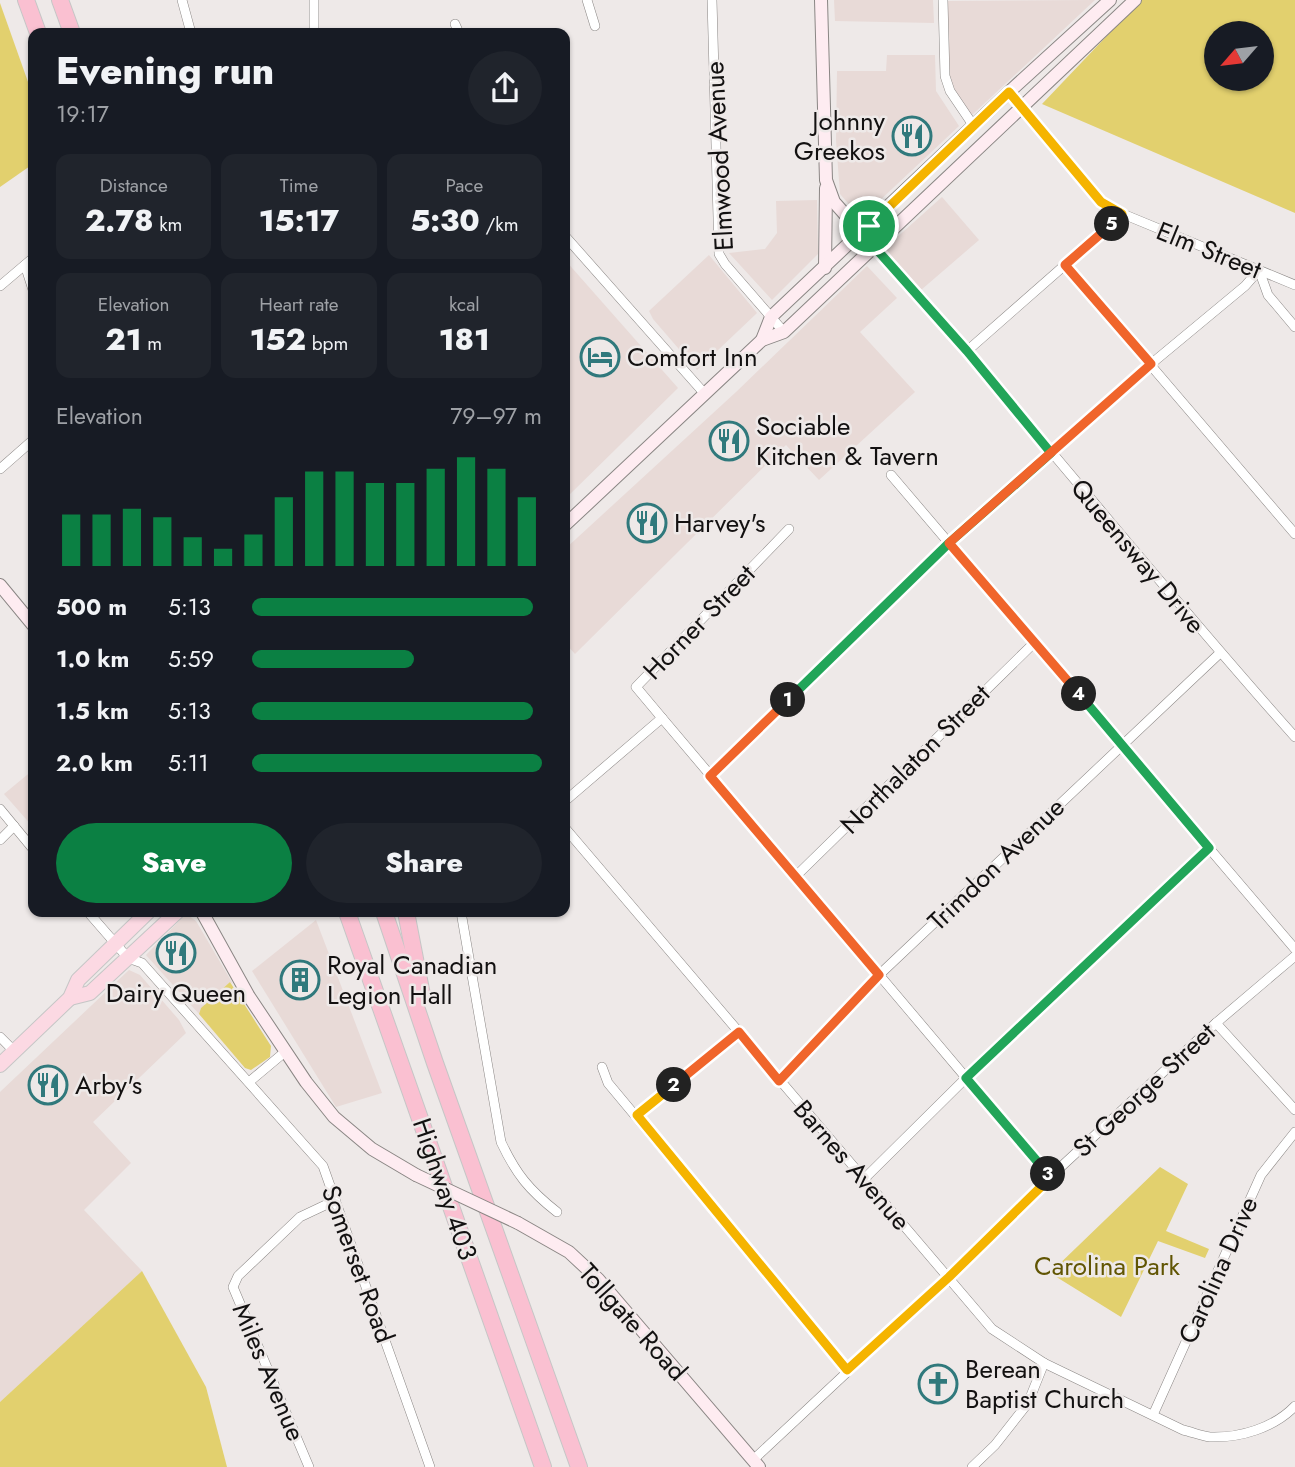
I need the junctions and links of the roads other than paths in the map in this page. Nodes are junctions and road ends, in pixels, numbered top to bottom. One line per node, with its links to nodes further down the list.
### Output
1 (26, 0): 12 (highway)
2 (60, 0): 13 (highway)
3 (181, 0): 14 (street)
4 (314, 0): 15 (street)
5 (587, 0): 11 (street)
6 (712, 0): 32 (street, Elmwood Avenue)
7 (821, 0): 19 (main road)
8 (943, 0): 18 (street)
9 (1110, 0): 16 (main road)
10 (1135, 0): 17 (main road)
11 (595, 26)
12 (36, 28)
13 (70, 28)
14 (189, 28)
15 (314, 28)
16 (1009, 92): 17 (street, Elm Street); 18 (main road)
17 (1020, 107): 20 (street, Elm Street); 23 (main road)
18 (974, 125): 21 (main road)
19 (826, 180): 21 (main road); 27 (main road)
20 (1122, 214): 26 (street); 28 (street, Elm Street)
21 (862, 233): 23 (main road); 27 (main road)
22 (570, 242): 38 (street)
23 (873, 246): 34 (main road); 36 (street, Queensway Drive)
24 (28, 262): 25 (street)
25 (25, 265): 29 (street); 31 (street)
26 (1065, 265): 36 (street); 37 (street)
27 (825, 268): 32 (main road)
28 (1259, 270): 30 (street, Elm Street); 33 (street); 37 (street)
29 (28, 274)
30 (1295, 285)
31 (0, 286)
32 (771, 317): 34 (street, Elmwood Avenue); 35 (main road)
33 (1295, 327)
34 (783, 332): 35 (main road)
35 (762, 340): 38 (main road)
36 (967, 351): 40 (street, Queensway Drive)
37 (1151, 364): 40 (street); 45 (street)
38 (704, 393): 43 (main road)
39 (28, 444): 41 (street)
40 (1051, 453): 46 (street); 50 (street, Queensway Drive)
41 (0, 469)
42 (891, 475): 46 (street)
43 (570, 520)
44 (789, 528): 51 (street, Horner Street)
45 (1295, 534)
46 (949, 543): 49 (street); 54 (street)
47 (0, 585): 48 (main road)
48 (28, 619)
49 (1035, 642): 53 (street); 62 (street, Northalaton Street)
50 (1220, 653): 52 (street, Queensway Drive); 53 (street, Trimdon Avenue)
51 (662, 718): 54 (street); 55 (street)
52 (1295, 737)
53 (1122, 744): 61 (street); 75 (street, Trimdon Avenue)
54 (710, 776): 62 (street)
55 (570, 797)
56 (0, 809): 57 (street)
57 (14, 827): 59 (street); 60 (street)
58 (570, 834): 78 (street, Barnes Avenue)
59 (0, 840)
60 (28, 843)
61 (1209, 848): 72 (street); 85 (street)
62 (796, 877): 75 (street)
63 (92, 917): 71 (street, Somerset Road)
64 (143, 917): 71 (main road)
65 (173, 917): 74 (main road)
66 (205, 917): 81 (main road, Tollgate Road)
67 (349, 917): 103 (highway, Highway 403)
68 (386, 917): 82 (highway, Highway 403)
69 (407, 917): 82 (highway)
70 (462, 917): 94 (street)
71 (115, 943): 74 (street, Somerset Road); 76 (main road)
72 (1295, 949)
73 (1295, 956): 77 (street, St George Street)
74 (135, 960): 76 (main road); 87 (street, Somerset Road)
75 (879, 975): 85 (street); 86 (street, Trimdon Avenue)
76 (70, 998): 80 (main road)
77 (1216, 1023): 88 (street); 91 (street, St George Street)
78 (739, 1032): 86 (street, Barnes Avenue); 89 (street)
79 (0, 1037): 80 (street)
80 (14, 1051): 83 (main road)
81 (286, 1051): 87 (street); 100 (main road, Tollgate Road, bridge)
82 (435, 1063): 104 (highway, Highway 403)
83 (0, 1065)
84 (602, 1067): 89 (street)
85 (966, 1078): 91 (street); 92 (street)
86 (779, 1081): 92 (street, Barnes Avenue)
87 (249, 1082): 93 (street, Somerset Road)
88 (1295, 1110)
89 (637, 1115): 97 (street)
90 (1295, 1132): 99 (street, Carolina Drive)
91 (1051, 1177): 95 (street, St George Street)
92 (864, 1179): 95 (street, Barnes Avenue)
93 (336, 1200): 101 (street, Miles Avenue); 102 (street, Somerset Road)
94 (556, 1212)
95 (949, 1277): 96 (street, Barnes Avenue); 97 (street, St George Street)
96 (1044, 1363): 99 (street, Barnes Avenue); 105 (street)
97 (847, 1370): 100 (street, St George Street)
98 (1295, 1406): 99 (street, Barnes Avenue)
99 (1153, 1415)
100 (756, 1463)
101 (309, 1467)
102 (430, 1467)
103 (543, 1467)
104 (579, 1467)
105 (972, 1467)

